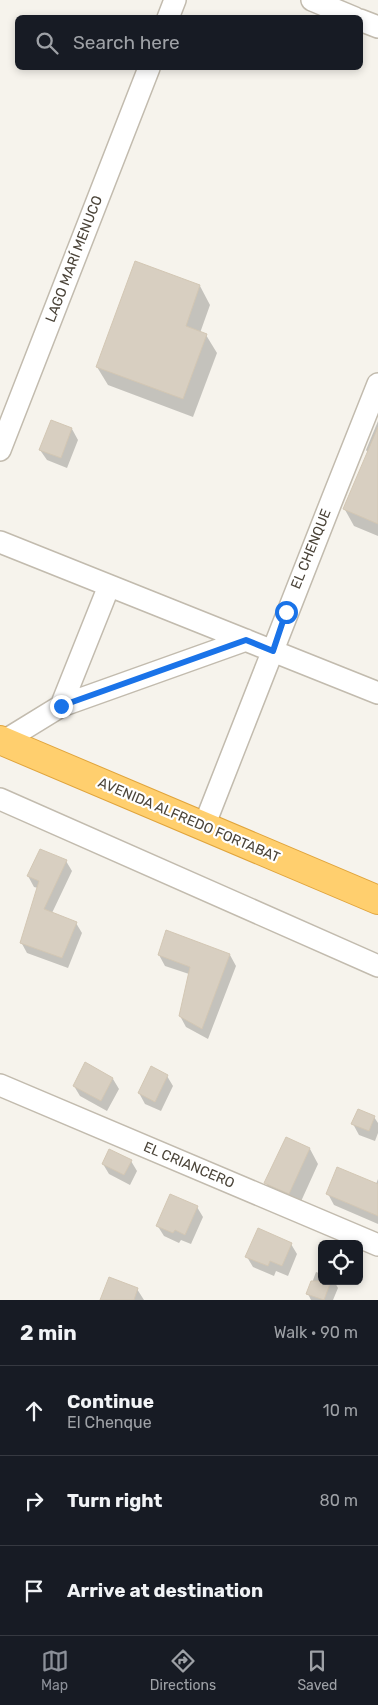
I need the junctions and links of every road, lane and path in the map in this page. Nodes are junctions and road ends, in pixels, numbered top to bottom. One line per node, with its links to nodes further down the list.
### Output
1 (175, 0): 3 (street)
2 (312, 0): 4 (street)
3 (169, 15)
4 (348, 15)
5 (363, 21): 6 (street)
6 (378, 27)
7 (148, 70): 9 (street, LAGO MARÍ MENUCO)
8 (378, 384): 13 (street, EL CHENQUE)
9 (0, 450)
10 (0, 542): 11 (street)
11 (109, 586): 12 (street); 15 (street)
12 (246, 640): 13 (street); 15 (street)
13 (273, 651): 14 (street); 18 (street, EL CHENQUE)
14 (378, 692)
15 (61, 706): 16 (street)
16 (2, 740): 18 (highway, AVENIDA ALFREDO FORTABAT)
17 (0, 799): 20 (street)
18 (204, 826): 19 (highway, AVENIDA ALFREDO FORTABAT)
19 (378, 900)
20 (378, 966)
21 (0, 1086): 22 (street, EL CRIANCERO)
22 (378, 1245)

